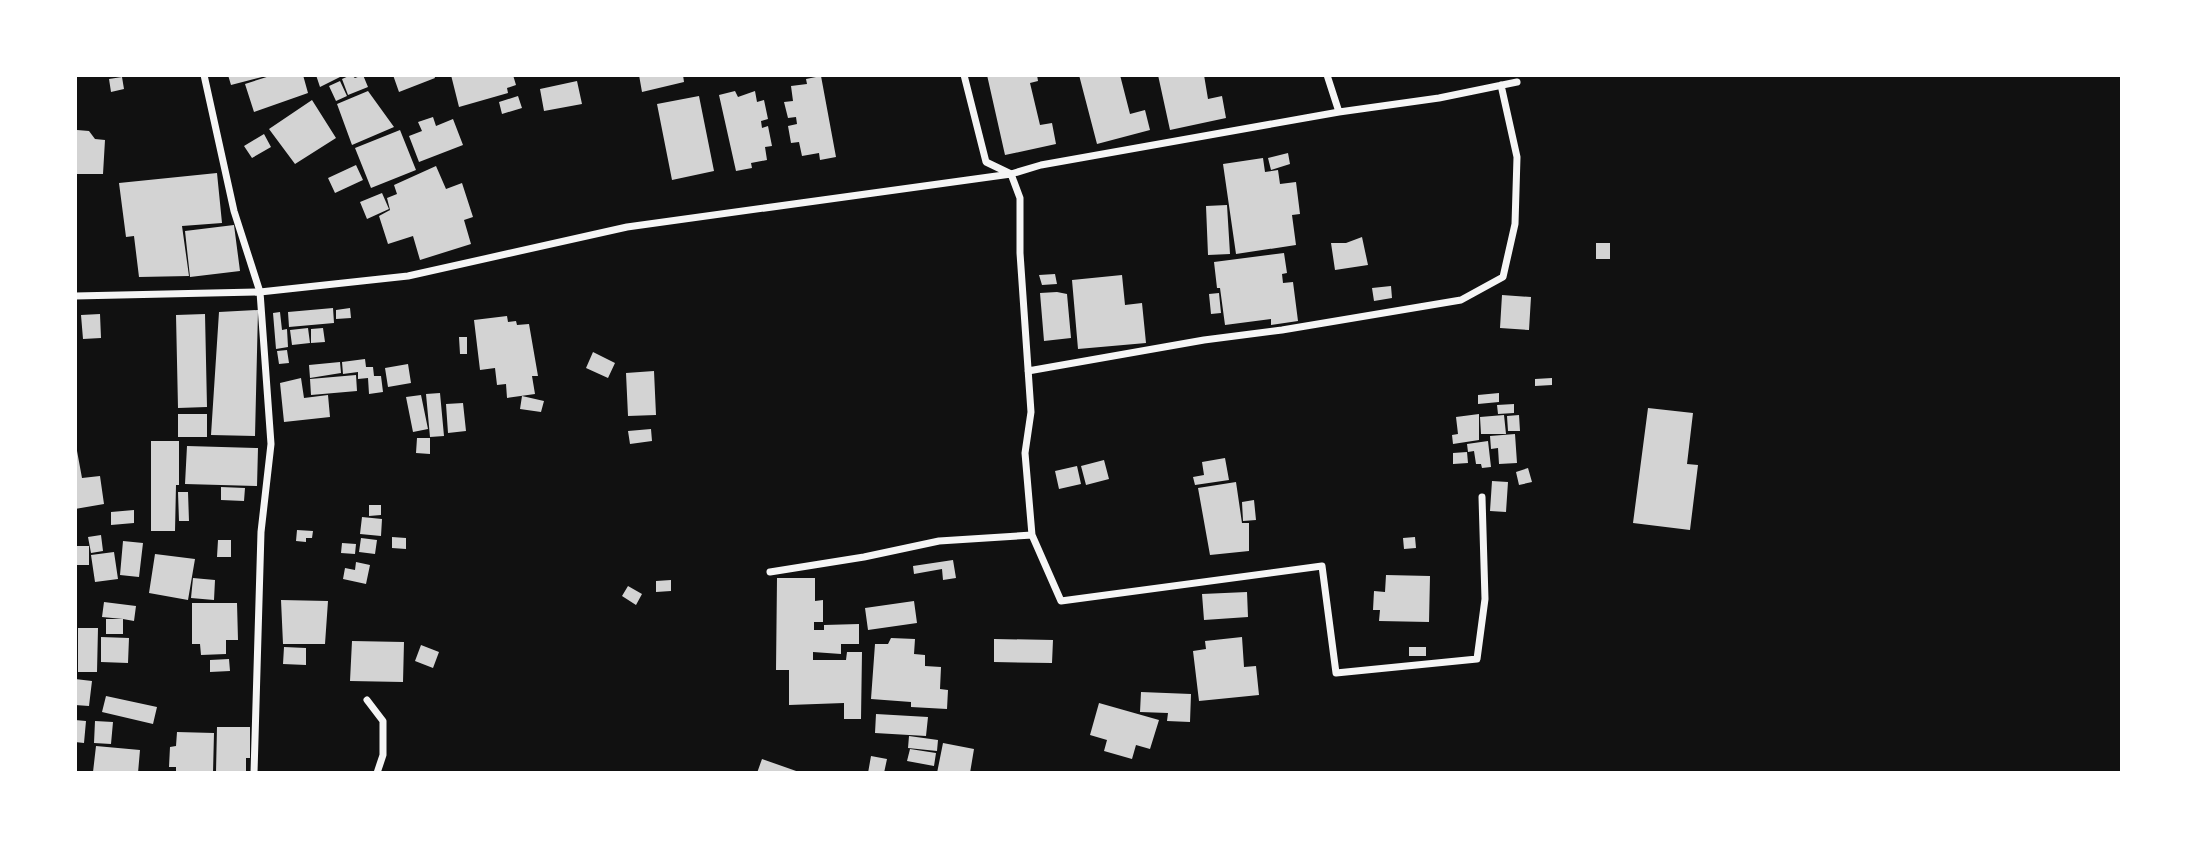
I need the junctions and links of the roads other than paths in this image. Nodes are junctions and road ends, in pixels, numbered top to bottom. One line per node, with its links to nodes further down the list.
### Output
1 (204, 75): 8 (street)
2 (964, 75): 7 (street)
3 (1327, 75): 6 (street)
4 (1517, 82): 5 (street)
5 (1500, 85): 6 (street); 10 (street)
6 (1339, 112): 7 (street)
7 (1011, 174): 8 (street); 10 (street)
8 (260, 292): 9 (street); 15 (street)
9 (75, 296)
10 (1028, 371): 12 (street)
11 (1482, 498): 12 (street)
12 (1032, 535): 13 (street)
13 (770, 572)
14 (367, 701): 16 (street)
15 (254, 773)
16 (377, 773)

